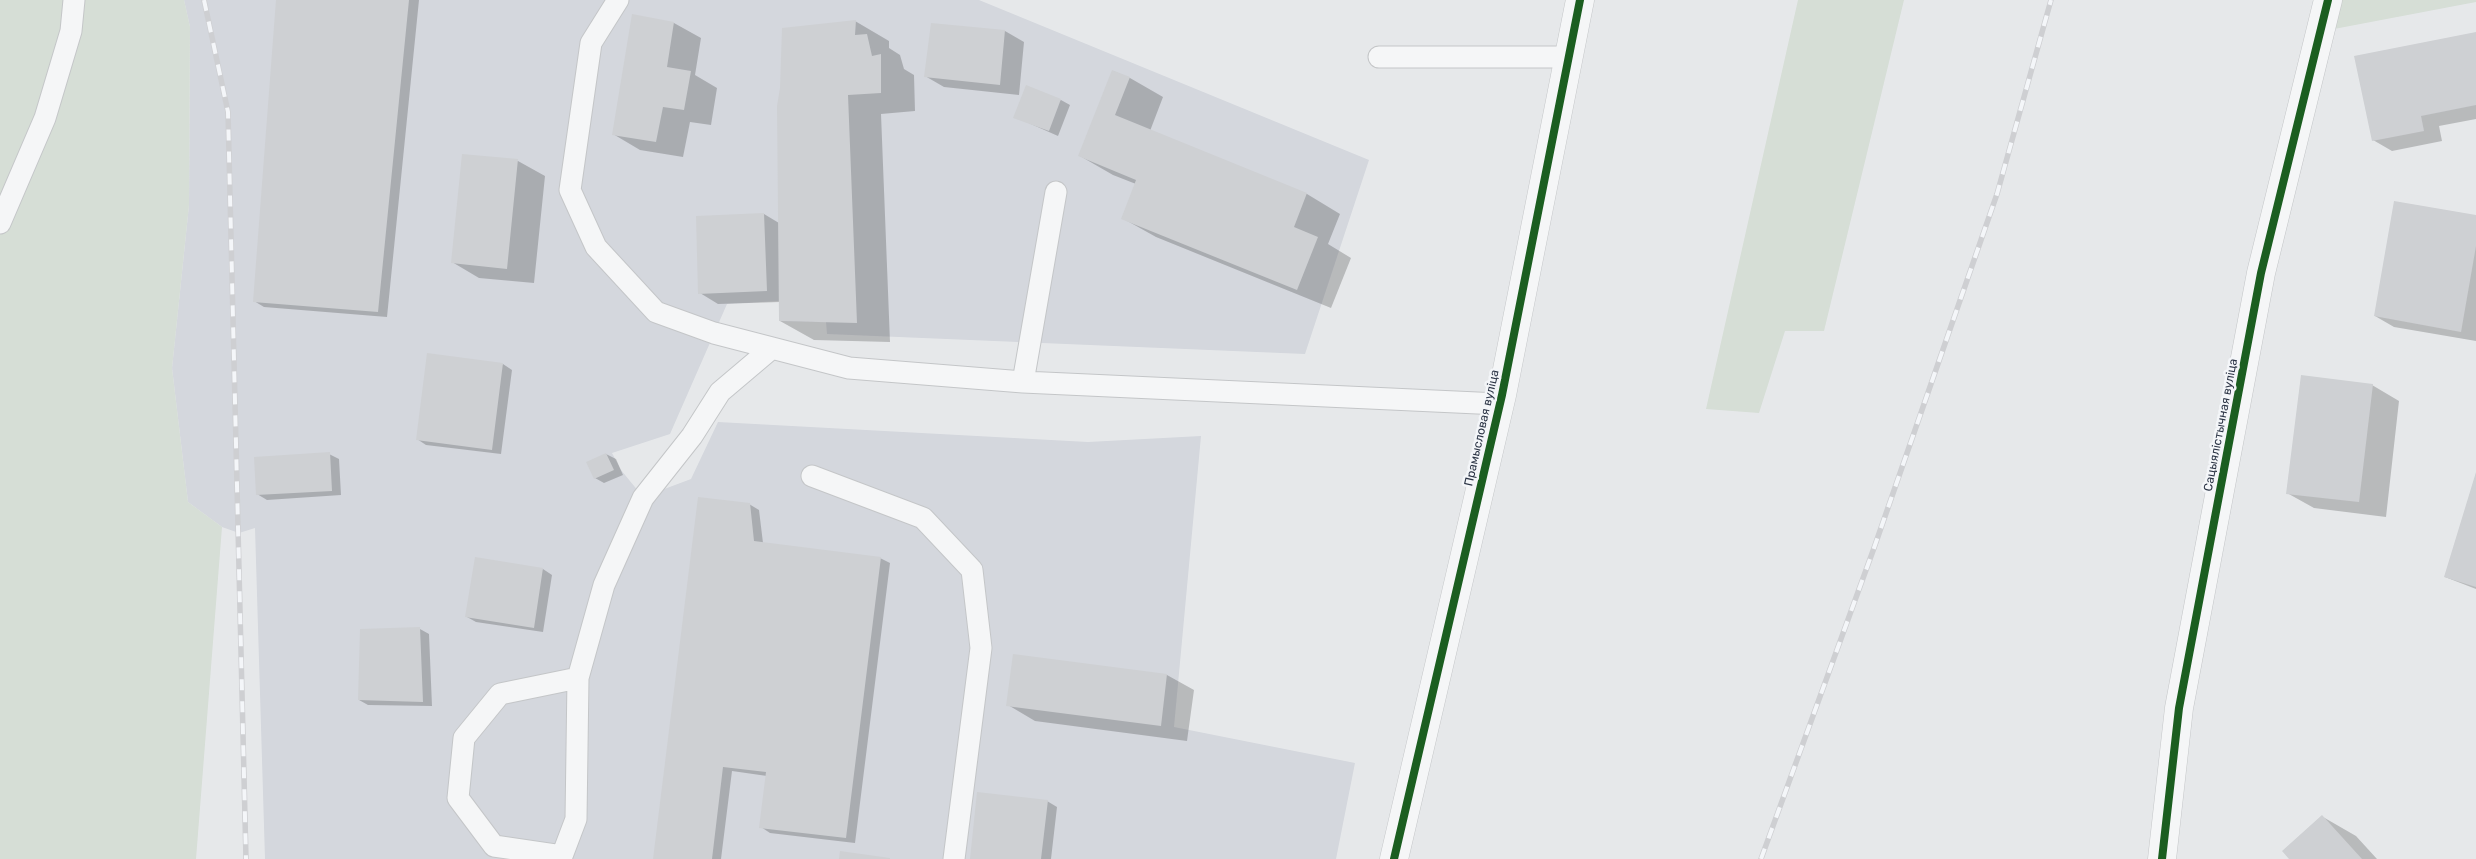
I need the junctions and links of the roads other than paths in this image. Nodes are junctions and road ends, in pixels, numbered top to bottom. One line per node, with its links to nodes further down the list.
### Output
1 (74, 0): 8 (lane)
2 (618, 0): 9 (lane)
3 (1580, 0): 6 (street, Прамысловая вуліца)
4 (2328, 0): 16 (street, Сацыялістычная вуліца)
5 (1379, 57): 6 (lane)
6 (1568, 57): 11 (street, Прамысловая вуліца)
7 (1056, 192): 10 (lane)
8 (0, 223)
9 (772, 348): 10 (lane); 13 (lane)
10 (1023, 382): 11 (lane)
11 (1500, 404): 15 (street, Прамысловая вуліца)
12 (812, 476): 14 (lane)
13 (578, 678): 13 (lane)
14 (954, 859)
15 (1394, 859)
16 (2162, 859)

